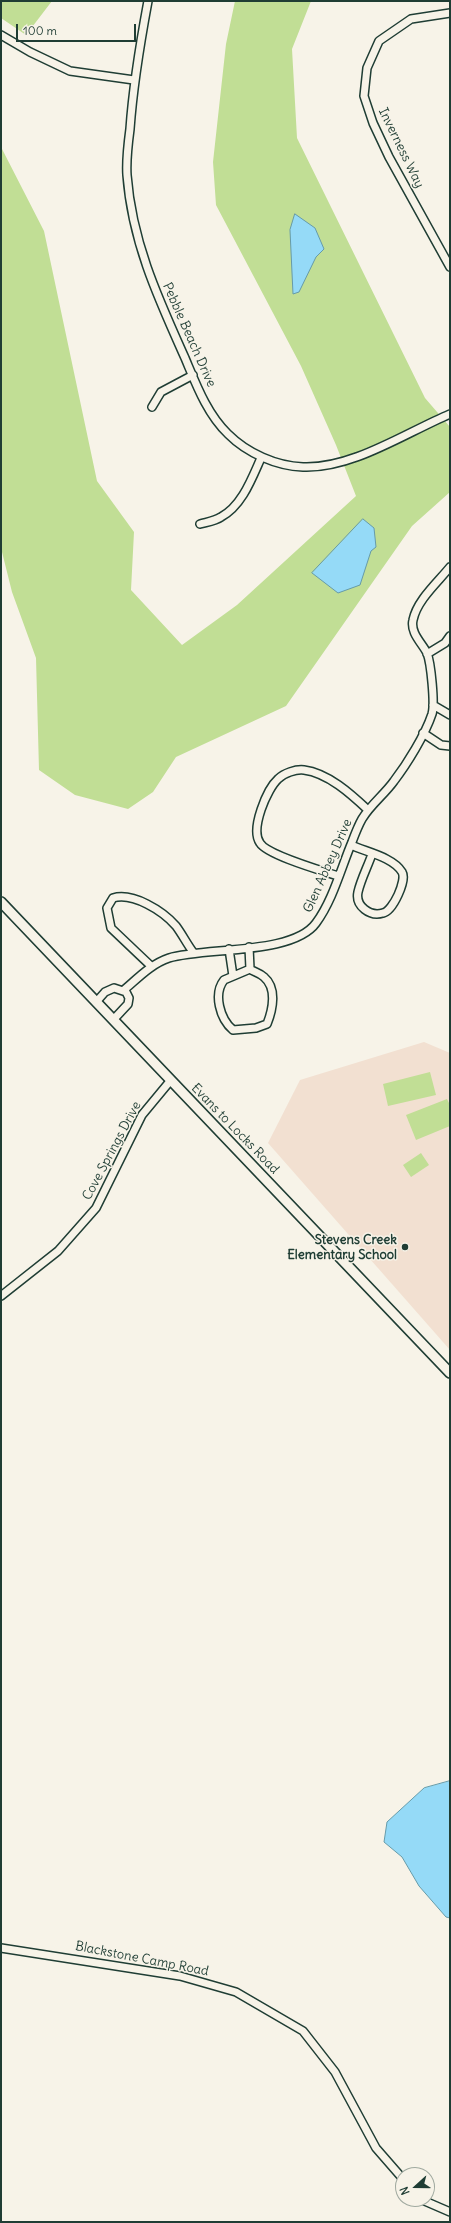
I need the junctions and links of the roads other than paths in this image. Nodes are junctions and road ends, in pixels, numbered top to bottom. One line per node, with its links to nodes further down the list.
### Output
1 (148, 1): 4 (street, Pebble Beach Drive)
2 (450, 13): 5 (street, Inverness Way)
3 (1, 35): 4 (street)
4 (134, 80): 6 (street, Pebble Beach Drive)
5 (450, 267)
6 (192, 375): 7 (street); 9 (street, Pebble Beach Drive)
7 (152, 407)
8 (450, 414): 9 (street, Pebble Beach Drive)
9 (261, 458): 10 (street)
10 (200, 524)
11 (450, 567): 13 (street, Glen Abbey Drive)
12 (450, 636): 13 (street)
13 (427, 654): 14 (street, Glen Abbey Drive)
14 (433, 705): 15 (street); 16 (street, Glen Abbey Drive)
15 (450, 715)
16 (423, 734): 17 (street); 18 (street, Glen Abbey Drive)
17 (450, 746)
18 (368, 810): 19 (street, Glen Abbey Drive); 21 (street)
19 (351, 845): 20 (street); 21 (street, Glen Abbey Drive)
20 (372, 854): 20 (street)
21 (338, 876): 23 (street, Glen Abbey Drive)
22 (1, 902): 30 (street, Evans to Locks Road)
23 (249, 947): 24 (street, Glen Abbey Drive); 27 (street)
24 (229, 950): 25 (street, Glen Abbey Drive); 28 (street)
25 (193, 952): 26 (street, Glen Abbey Drive); 26 (street)
26 (151, 966): 29 (street, Glen Abbey Drive)
27 (250, 969): 28 (street); 28 (street)
28 (233, 976)
29 (124, 990): 30 (street); 31 (street)
30 (97, 1002): 31 (street, Evans to Locks Road)
31 (114, 1019): 32 (street, Evans to Locks Road)
32 (171, 1080): 33 (street, Cove Springs Drive); 34 (street, Evans to Locks Road)
33 (1, 1296)
34 (450, 1373)
35 (1, 1948): 36 (street, Blackstone Camp Road)
36 (395, 2170)
37 (435, 2206): 38 (street)
38 (450, 2212)

